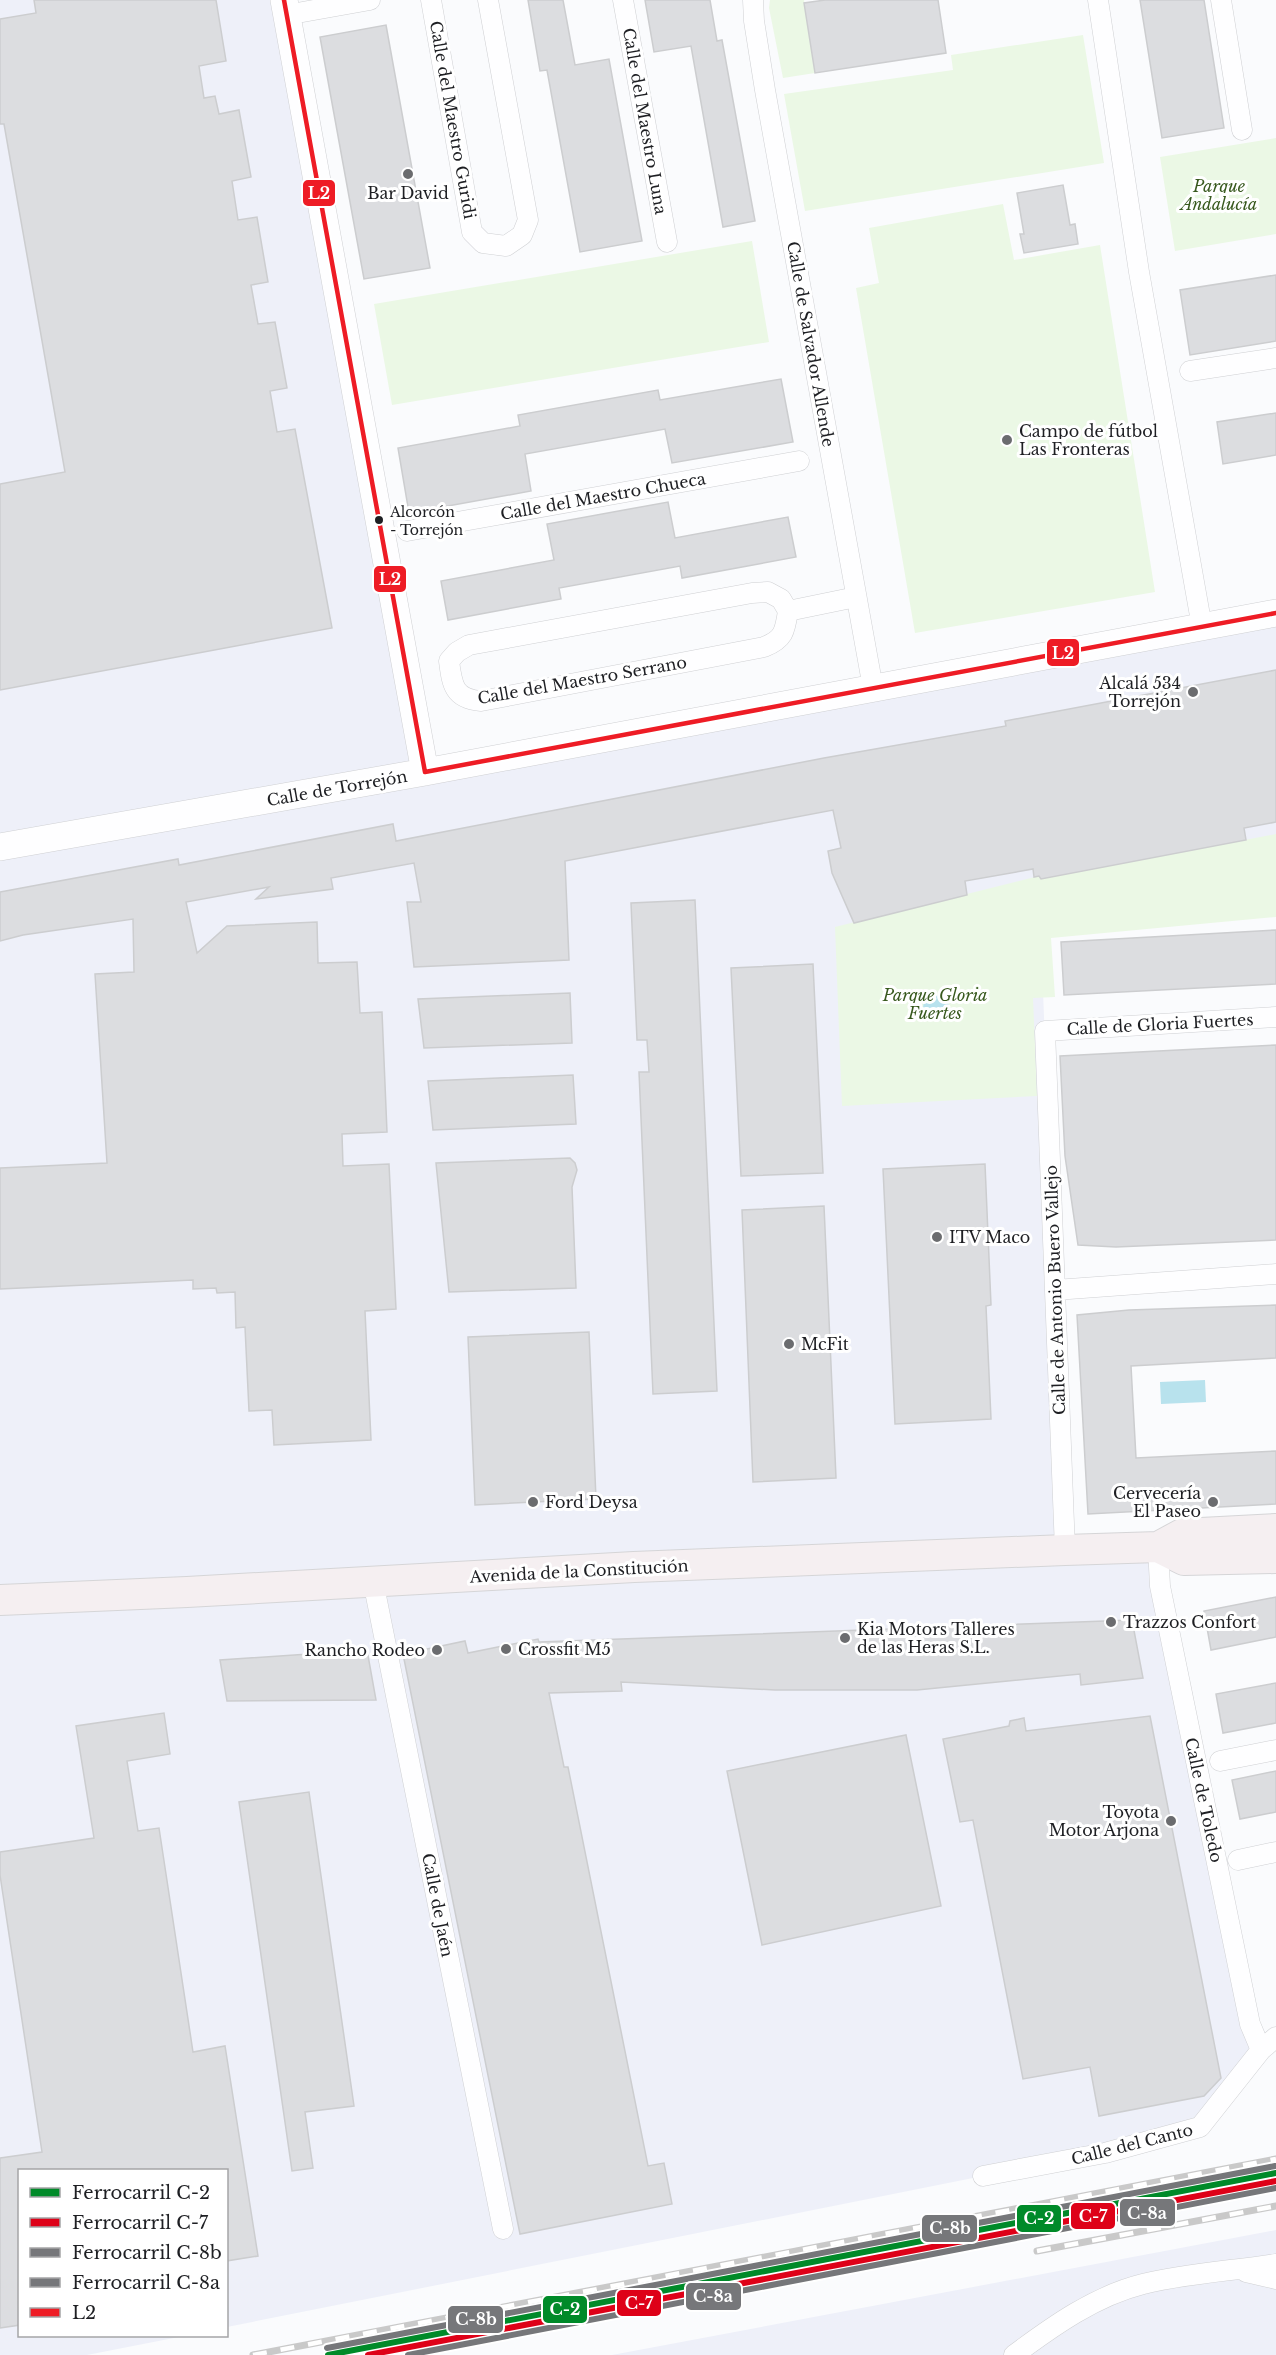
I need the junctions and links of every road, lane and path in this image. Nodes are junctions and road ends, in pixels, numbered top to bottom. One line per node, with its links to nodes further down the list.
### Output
1 (370, 0): 8 (street)
2 (431, 0): 3 (street, Calle del Maestro Guridi)
3 (488, 0)
4 (623, 0): 10 (street, Calle del Maestro Luna)
5 (753, 0): 15 (street, Calle de Salvador Allende)
6 (1098, 0): 18 (street)
7 (1221, 0): 9 (street)
8 (285, 7): 20 (street)
9 (1242, 130)
10 (667, 242)
11 (1276, 358): 12 (street)
12 (1190, 371)
13 (799, 461): 14 (street, Calle del Maestro Chueca)
14 (406, 531)
15 (856, 597): 16 (street); 19 (street, Calle de Salvador Allende)
16 (788, 611): 16 (street, Calle del Maestro Serrano)
17 (1276, 613): 18 (street, Calle de Torrejón)
18 (1202, 627): 19 (street, Calle de Torrejón)
19 (873, 688): 20 (street, Calle de Torrejón)
20 (425, 772): 21 (street, Calle de Torrejón)
21 (0, 847)
22 (1276, 1017): 23 (street, Calle de Gloria Fuertes)
23 (1045, 1031): 25 (street, Calle de Antonio Buero Vallejo)
24 (1276, 1274): 25 (street)
25 (1055, 1290): 28 (street, Calle de Antonio Buero Vallejo)
26 (1276, 1529): 27 (main road, Avenida de la Constitución)
27 (1158, 1548): 28 (main road, Avenida de la Constitución); 29 (main road, Avenida de la Constitución); 37 (street, Calle de Toledo)
28 (1065, 1550): 30 (main road, Avenida de la Constitución)
29 (1276, 1558)
30 (373, 1581): 31 (main road, Avenida de la Constitución); 39 (street, Calle de Jaén)
31 (0, 1600)
32 (1276, 1750): 33 (street)
33 (1221, 1761)
34 (1276, 1852): 35 (street)
35 (1238, 1860)
36 (1276, 2037): 37 (street, Calle del Canto)
37 (1261, 2050): 38 (street, Calle del Canto)
38 (984, 2176)
39 (503, 2229)
40 (1276, 2264): 41 (street)
41 (1237, 2270): 42 (street); 43 (street)
42 (1276, 2279)
43 (1014, 2355)

